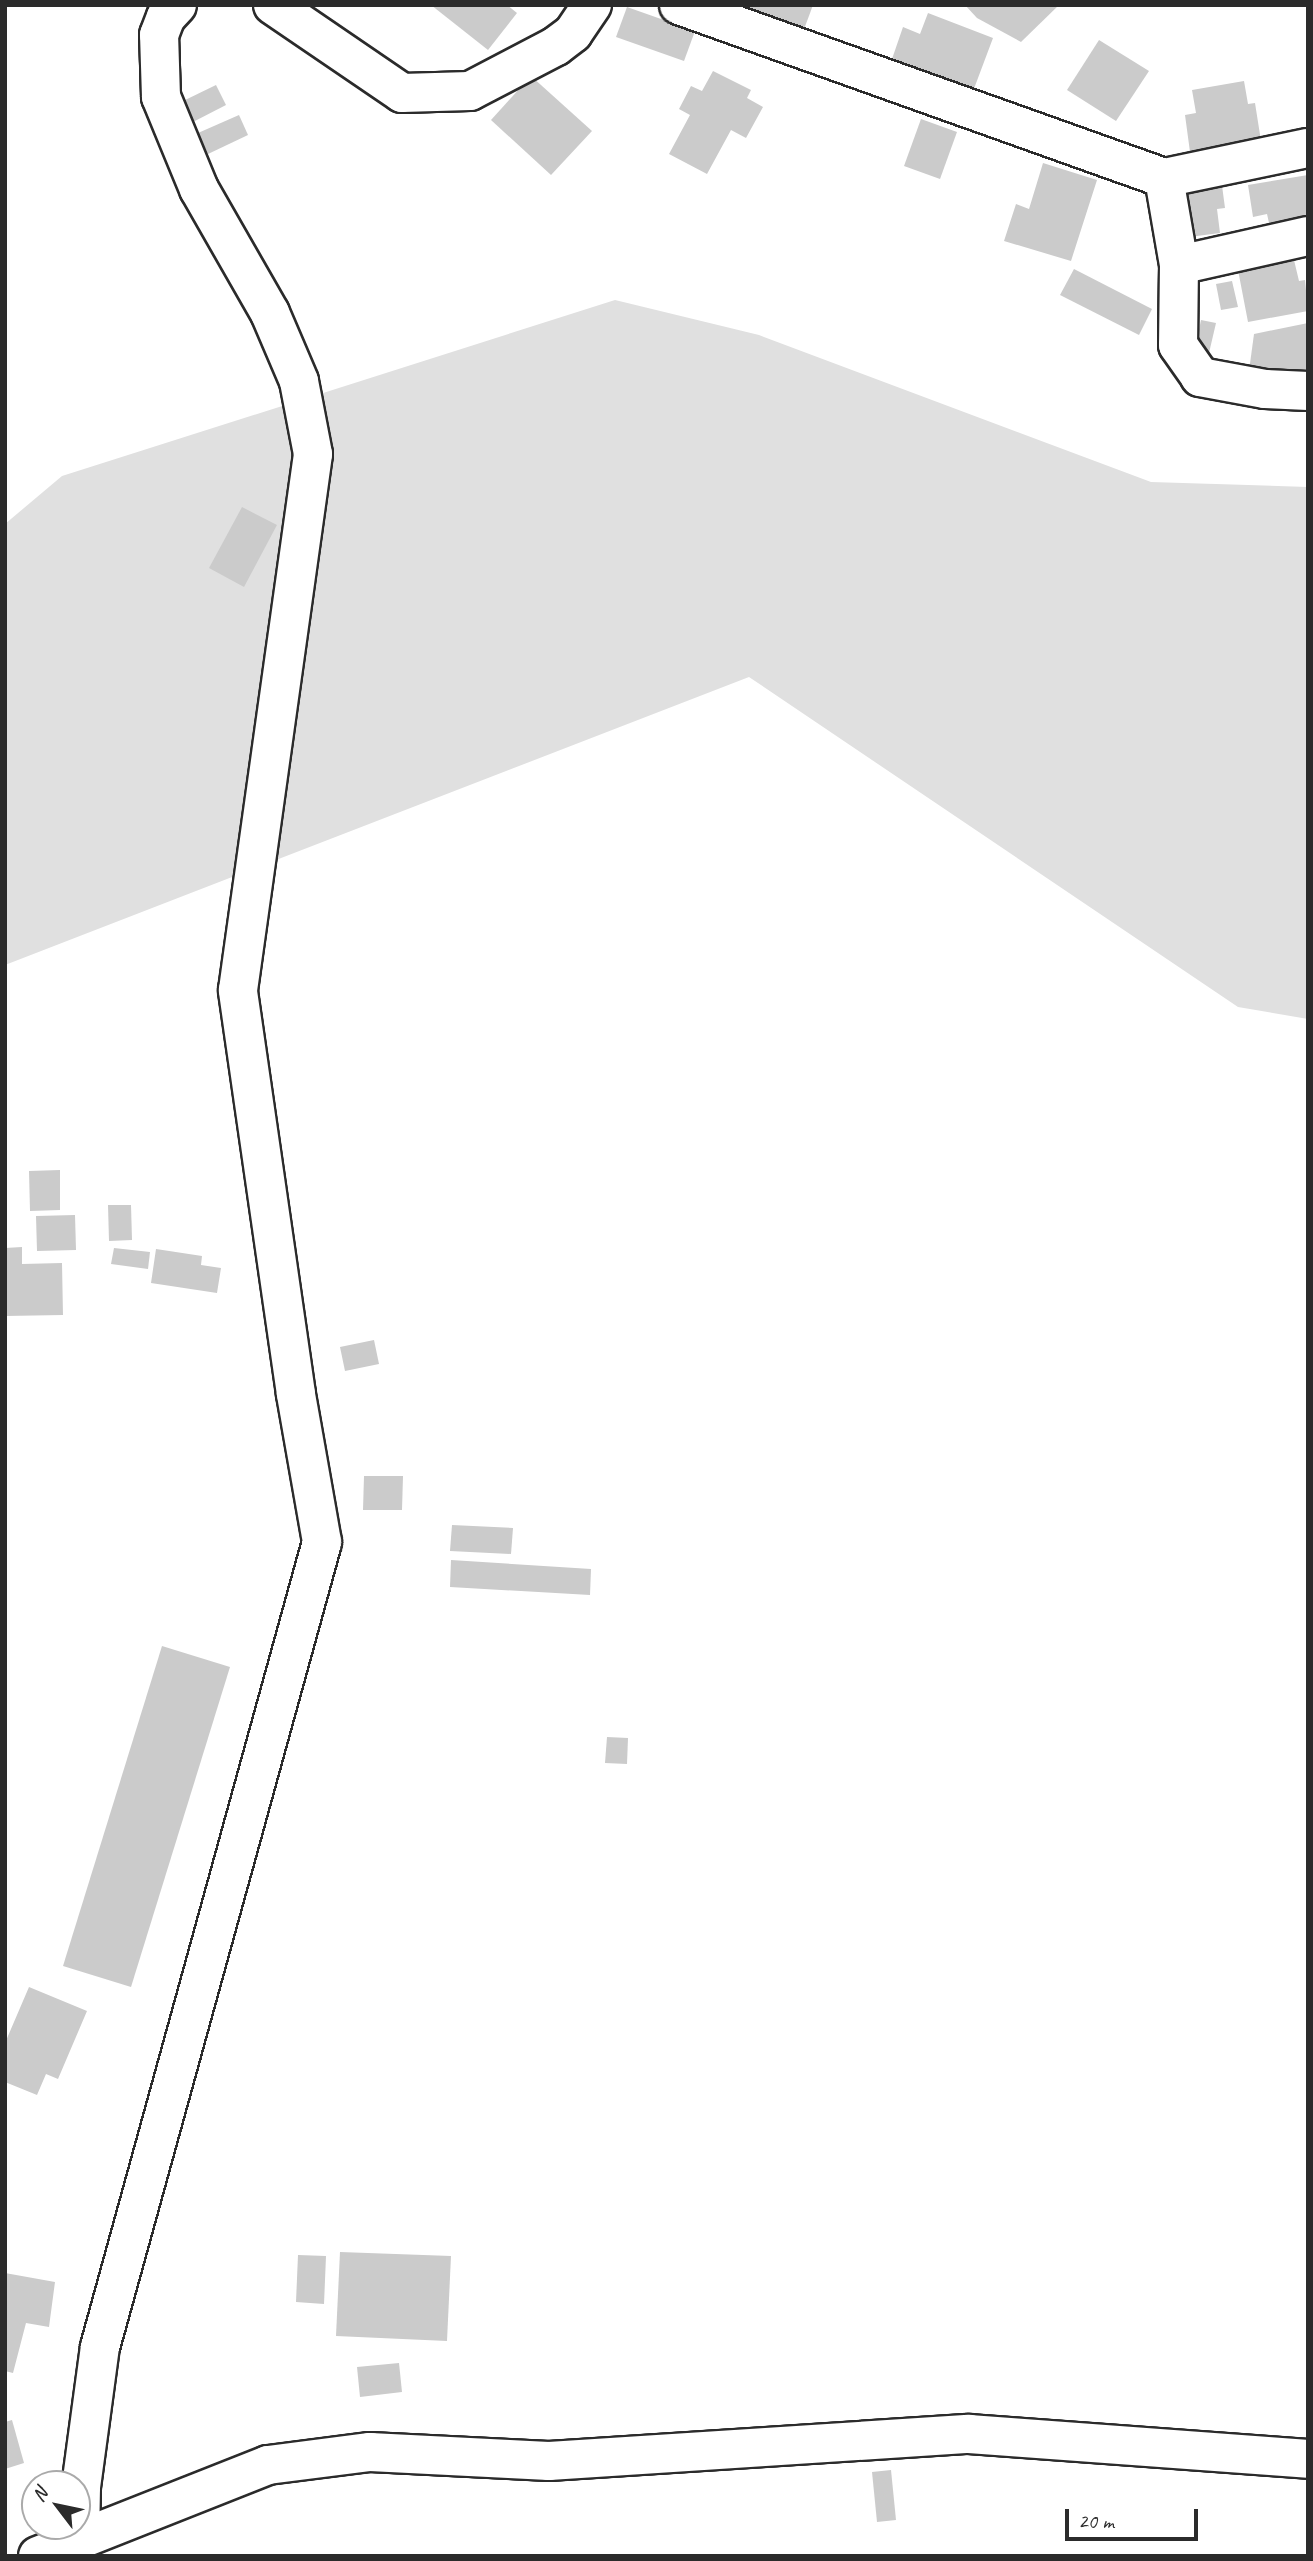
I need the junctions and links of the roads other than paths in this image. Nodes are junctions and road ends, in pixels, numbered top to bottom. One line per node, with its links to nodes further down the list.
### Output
1 (177, 5): 11 (street)
2 (273, 5): 3 (street)
3 (592, 5)
4 (679, 5): 6 (street)
5 (1308, 148): 6 (street)
6 (1164, 178): 8 (street)
7 (1308, 236): 8 (street)
8 (1180, 265): 9 (street)
9 (1308, 391)
10 (1308, 2459): 12 (street)
11 (83, 2470)
12 (91, 2535)
13 (78, 2540): 14 (street)
14 (38, 2556)

